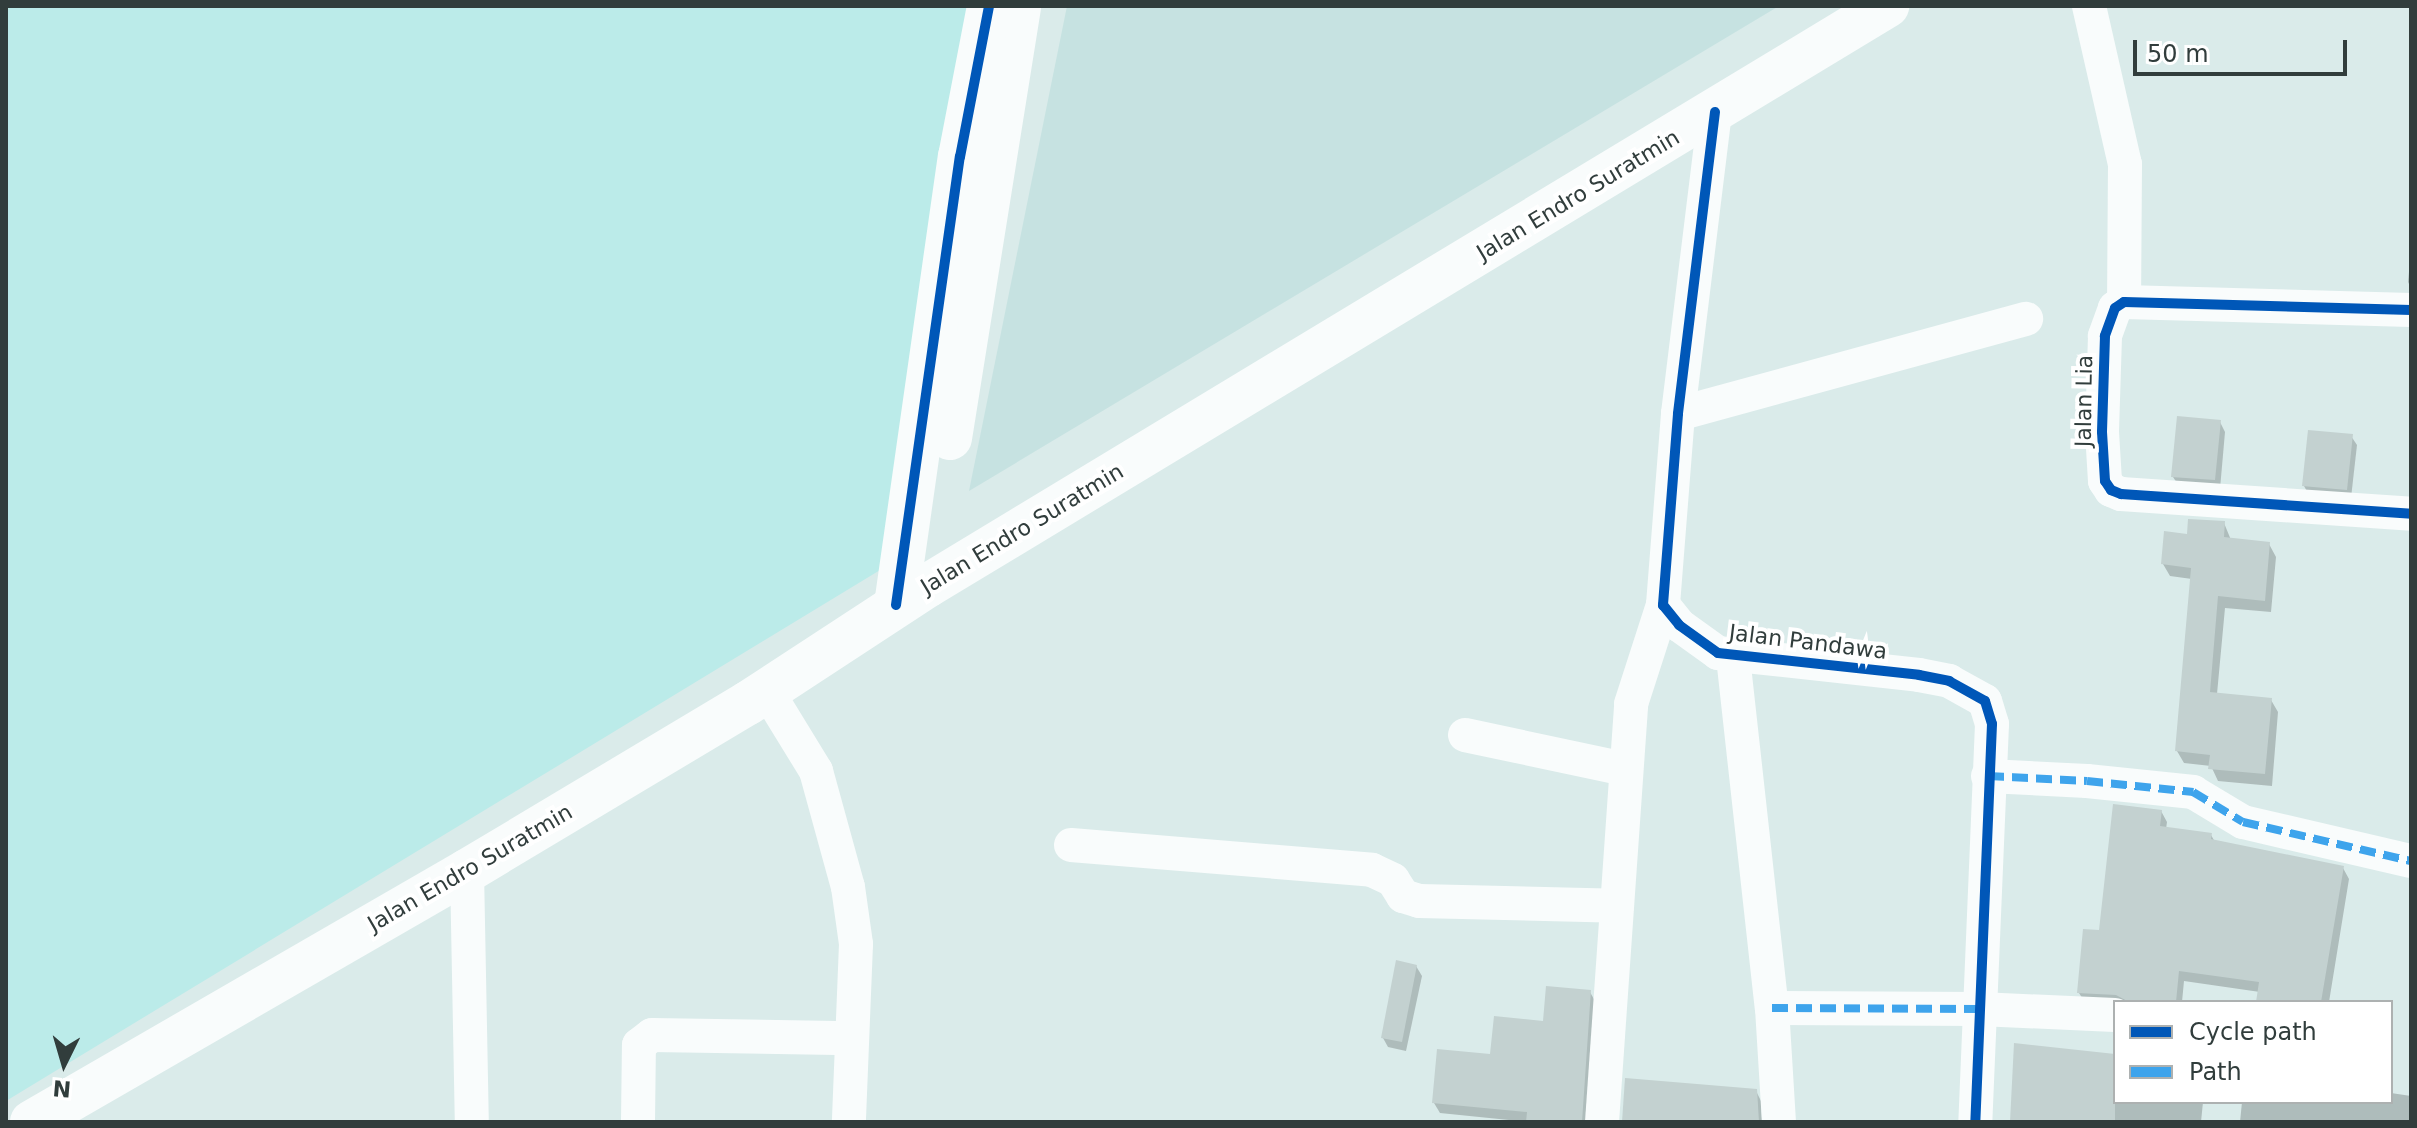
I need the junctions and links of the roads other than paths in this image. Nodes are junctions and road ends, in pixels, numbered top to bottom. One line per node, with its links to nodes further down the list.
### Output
1 (989, 6): 11 (main road)
2 (1019, 6): 11 (main road)
3 (1887, 6): 5 (main road, Jalan Endro Suratmin)
4 (2089, 6): 6 (street, Jalan Lia)
5 (1715, 112): 9 (street); 11 (main road, Jalan Endro Suratmin)
6 (2124, 302): 7 (street); 10 (street, Jalan Lia)
7 (2411, 310)
8 (2026, 319): 9 (street)
9 (1678, 414): 12 (street)
10 (2411, 514)
11 (912, 596): 14 (main road, Jalan Endro Suratmin)
12 (1663, 605): 13 (street, Jalan Pandawa); 16 (street)
13 (1733, 657): 17 (street, Jalan Pandawa); 22 (street)
14 (758, 697): 20 (main road, Jalan Endro Suratmin); 25 (street)
15 (1465, 735): 16 (street)
16 (1625, 769): 21 (street)
17 (1988, 776): 19 (street); 23 (street, Jalan Pandawa)
18 (1071, 845): 21 (street)
19 (2411, 861)
20 (467, 871): 26 (main road, Jalan Endro Suratmin); 27 (street)
21 (1617, 906): 30 (street)
22 (1772, 1008): 23 (street); 31 (street)
23 (1979, 1009): 24 (street); 32 (street, Jalan Pandawa)
24 (2113, 1015)
25 (852, 1038): 28 (street); 29 (street)
26 (32, 1122)
27 (472, 1122)
28 (638, 1122)
29 (849, 1122)
30 (1602, 1122)
31 (1779, 1122)
32 (1975, 1122)

